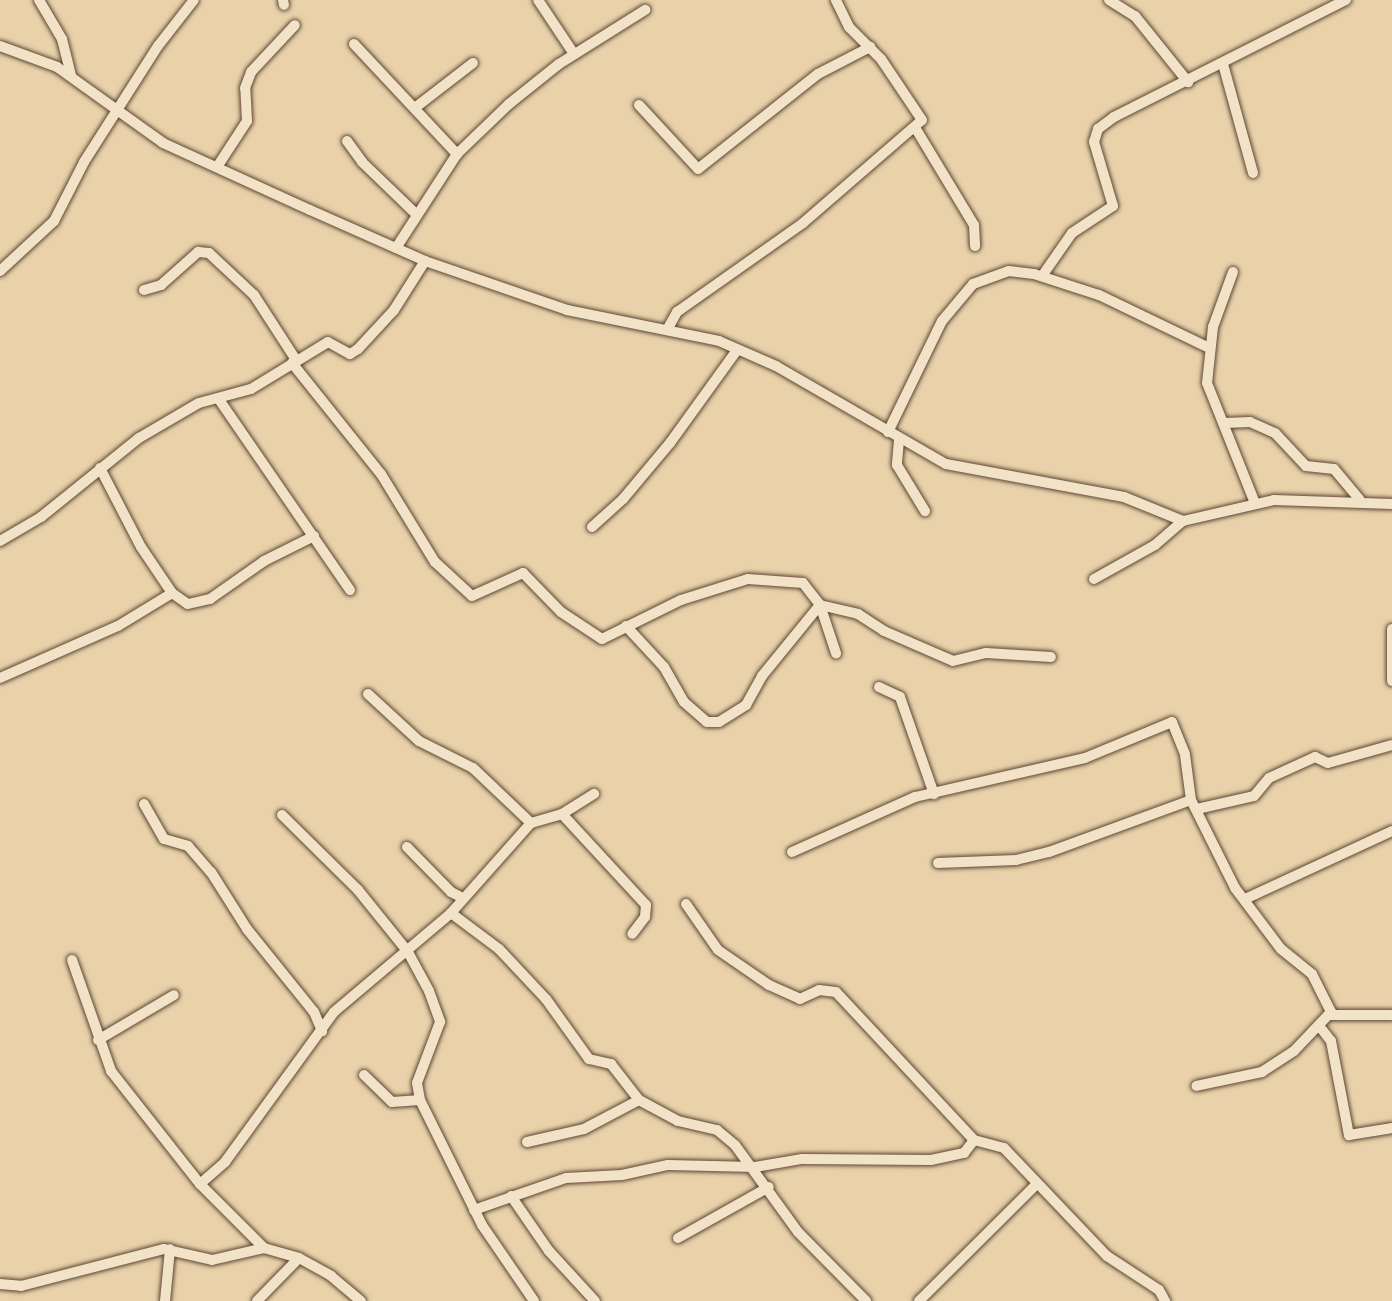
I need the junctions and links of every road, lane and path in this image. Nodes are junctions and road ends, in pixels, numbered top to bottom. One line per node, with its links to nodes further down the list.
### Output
1 (39, 0): 15 (street)
2 (194, 0): 19 (street)
3 (538, 0): 12 (street)
4 (836, 0): 11 (street)
5 (1109, 0): 16 (street)
6 (1346, 0): 14 (street)
7 (645, 10): 12 (street)
8 (295, 25): 23 (street)
9 (354, 44): 18 (street)
10 (0, 46): 15 (street)
11 (870, 47): 17 (street); 20 (street)
12 (574, 54): 22 (street)
13 (474, 63): 18 (street)
14 (1223, 64): 16 (street); 24 (street)
15 (71, 76): 19 (street)
16 (1188, 82): 31 (street)
17 (639, 105)
18 (416, 107): 22 (street)
19 (117, 111): 23 (street); 29 (street)
20 (916, 129): 26 (street); 33 (street)
21 (347, 141): 25 (street)
22 (457, 154): 25 (street)
23 (217, 167): 27 (street)
24 (1253, 173)
25 (415, 213): 27 (street)
26 (975, 246)
27 (396, 248): 28 (street)
28 (425, 261): 33 (street); 36 (street)
29 (0, 271)
30 (1234, 272): 34 (street)
31 (1042, 276): 34 (street); 39 (street)
32 (144, 290): 36 (street)
33 (667, 330): 35 (street)
34 (1209, 348): 38 (street)
35 (737, 350): 39 (street); 47 (street)
36 (294, 362): 37 (street); 54 (street)
37 (218, 398): 41 (street); 48 (street)
38 (1224, 423): 42 (street); 43 (street)
39 (888, 432): 40 (street)
40 (900, 440): 45 (street); 46 (street)
41 (100, 468): 49 (street); 52 (street)
42 (1360, 500): 43 (street); 44 (street)
43 (1255, 503): 46 (street)
44 (1392, 504)
45 (925, 511)
46 (1183, 521): 50 (street)
47 (592, 527)
48 (314, 536): 51 (street); 52 (street)
49 (0, 541)
50 (1094, 579)
51 (349, 590)
52 (172, 593): 58 (street)
53 (820, 605): 54 (street); 54 (street); 56 (street); 57 (street)
54 (626, 626)
55 (1392, 629): 59 (street)
56 (836, 653)
57 (1051, 657)
58 (0, 678)
59 (1392, 681)
60 (879, 687): 64 (street)
61 (368, 694): 69 (street)
62 (1392, 745): 66 (street)
63 (594, 794): 67 (street)
64 (934, 794): 66 (street); 72 (street)
65 (144, 804): 85 (street)
66 (1194, 805): 73 (street); 75 (street)
67 (562, 814): 69 (street); 78 (street)
68 (282, 815): 79 (street)
69 (531, 823): 74 (street)
70 (1392, 831): 75 (street)
71 (407, 847): 74 (street)
72 (792, 852)
73 (938, 863)
74 (463, 898): 77 (street)
75 (1244, 899): 83 (street)
76 (686, 904): 92 (street)
77 (451, 914): 79 (street); 90 (street)
78 (632, 934)
79 (408, 952): 85 (street); 89 (street)
80 (72, 960): 86 (street)
81 (174, 995): 86 (street)
82 (1392, 1014): 83 (street)
83 (1330, 1015): 84 (street)
84 (1320, 1027): 88 (street); 91 (street)
85 (322, 1031): 95 (street)
86 (98, 1040): 95 (street)
87 (364, 1075): 89 (street)
88 (1196, 1086)
89 (421, 1100): 99 (street)
90 (639, 1100): 93 (street); 94 (street)
91 (1392, 1128)
92 (974, 1139): 94 (street); 96 (street)
93 (527, 1142)
94 (755, 1167): 97 (street); 98 (street)
95 (200, 1184): 101 (street)
96 (1037, 1184): 105 (street); 112 (street)
97 (769, 1187): 100 (street); 106 (street)
98 (511, 1196): 99 (street); 111 (street)
99 (474, 1210): 110 (street)
100 (678, 1238)
101 (264, 1248): 102 (street); 103 (street)
102 (170, 1249): 104 (street); 107 (street)
103 (299, 1258): 108 (street); 109 (street)
104 (0, 1284)
105 (1159, 1290): 113 (street); 114 (street)
106 (863, 1300)
107 (164, 1301)
108 (257, 1301)
109 (361, 1301)
110 (534, 1301)
111 (595, 1301)
112 (919, 1301)
113 (1149, 1301)
114 (1165, 1301)

